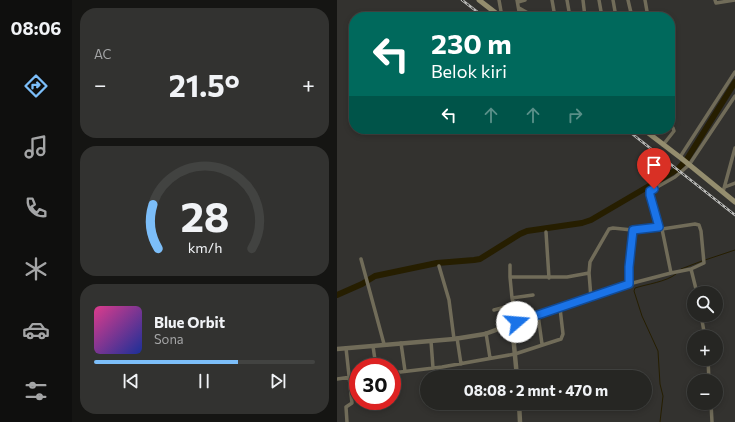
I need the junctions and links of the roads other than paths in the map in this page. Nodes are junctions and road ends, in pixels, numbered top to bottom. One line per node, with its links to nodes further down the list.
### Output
1 (479, 0): 15 (main road)
2 (499, 0): 16 (street)
3 (525, 0): 13 (street)
4 (552, 0): 19 (street)
5 (567, 0): 20 (street)
6 (583, 0): 21 (street)
7 (599, 0): 22 (street)
8 (613, 0): 23 (street)
9 (629, 0): 24 (street)
10 (645, 0): 25 (street)
11 (715, 0): 12 (street)
12 (735, 0)
13 (517, 1): 14 (street)
14 (519, 8): 17 (street); 18 (street)
15 (495, 12)
16 (500, 12)
17 (519, 12)
18 (526, 12)
19 (554, 12)
20 (569, 12)
21 (584, 12)
22 (601, 12)
23 (615, 12)
24 (631, 12)
25 (647, 12)
26 (735, 72): 32 (street)
27 (735, 96): 33 (street)
28 (649, 134): 30 (main road)
29 (672, 134): 30 (street)
30 (663, 145): 32 (main road)
31 (735, 148): 35 (street)
32 (680, 158): 33 (main road)
33 (688, 164): 36 (main road); 38 (street)
34 (735, 183): 35 (street)
35 (725, 187): 36 (street)
36 (723, 192): 37 (main road)
37 (735, 202)
38 (661, 228): 39 (street); 44 (street); 46 (street)
39 (633, 230): 45 (street); 49 (street)
40 (546, 232): 48 (street)
41 (361, 259): 63 (street)
42 (510, 265): 47 (street)
43 (439, 266): 60 (street)
44 (691, 268): 46 (street); 50 (street)
45 (589, 273): 48 (street); 53 (street)
46 (671, 273): 49 (street)
47 (510, 277): 48 (street); 52 (street)
48 (549, 278)
49 (629, 284): 53 (street)
50 (695, 286)
51 (533, 295): 52 (street)
52 (511, 298): 54 (street)
53 (591, 298): 55 (street)
54 (513, 306): 56 (street); 58 (street)
55 (559, 308): 57 (street); 64 (street)
56 (494, 310)
57 (537, 315): 58 (street); 64 (street)
58 (514, 323): 59 (street); 68 (street)
59 (486, 333): 60 (street); 70 (street)
60 (456, 338): 61 (street); 71 (street)
61 (431, 341): 62 (street); 72 (street)
62 (401, 343): 63 (street); 75 (street)
63 (384, 344): 65 (street)
64 (542, 344): 68 (street)
65 (373, 346): 66 (street); 69 (street)
66 (346, 348): 67 (street); 73 (street)
67 (337, 349)
68 (515, 354): 70 (street); 74 (street)
69 (375, 358)
70 (490, 358): 71 (street)
71 (461, 364): 72 (street)
72 (436, 368): 75 (street)
73 (349, 370)
74 (516, 370)
75 (405, 371): 76 (street)
76 (401, 372)
77 (349, 377): 78 (street)
78 (337, 379)
79 (349, 405): 82 (street)
80 (519, 410): 83 (street)
81 (711, 410): 84 (street)
82 (347, 422)
83 (520, 422)
84 (712, 422)

